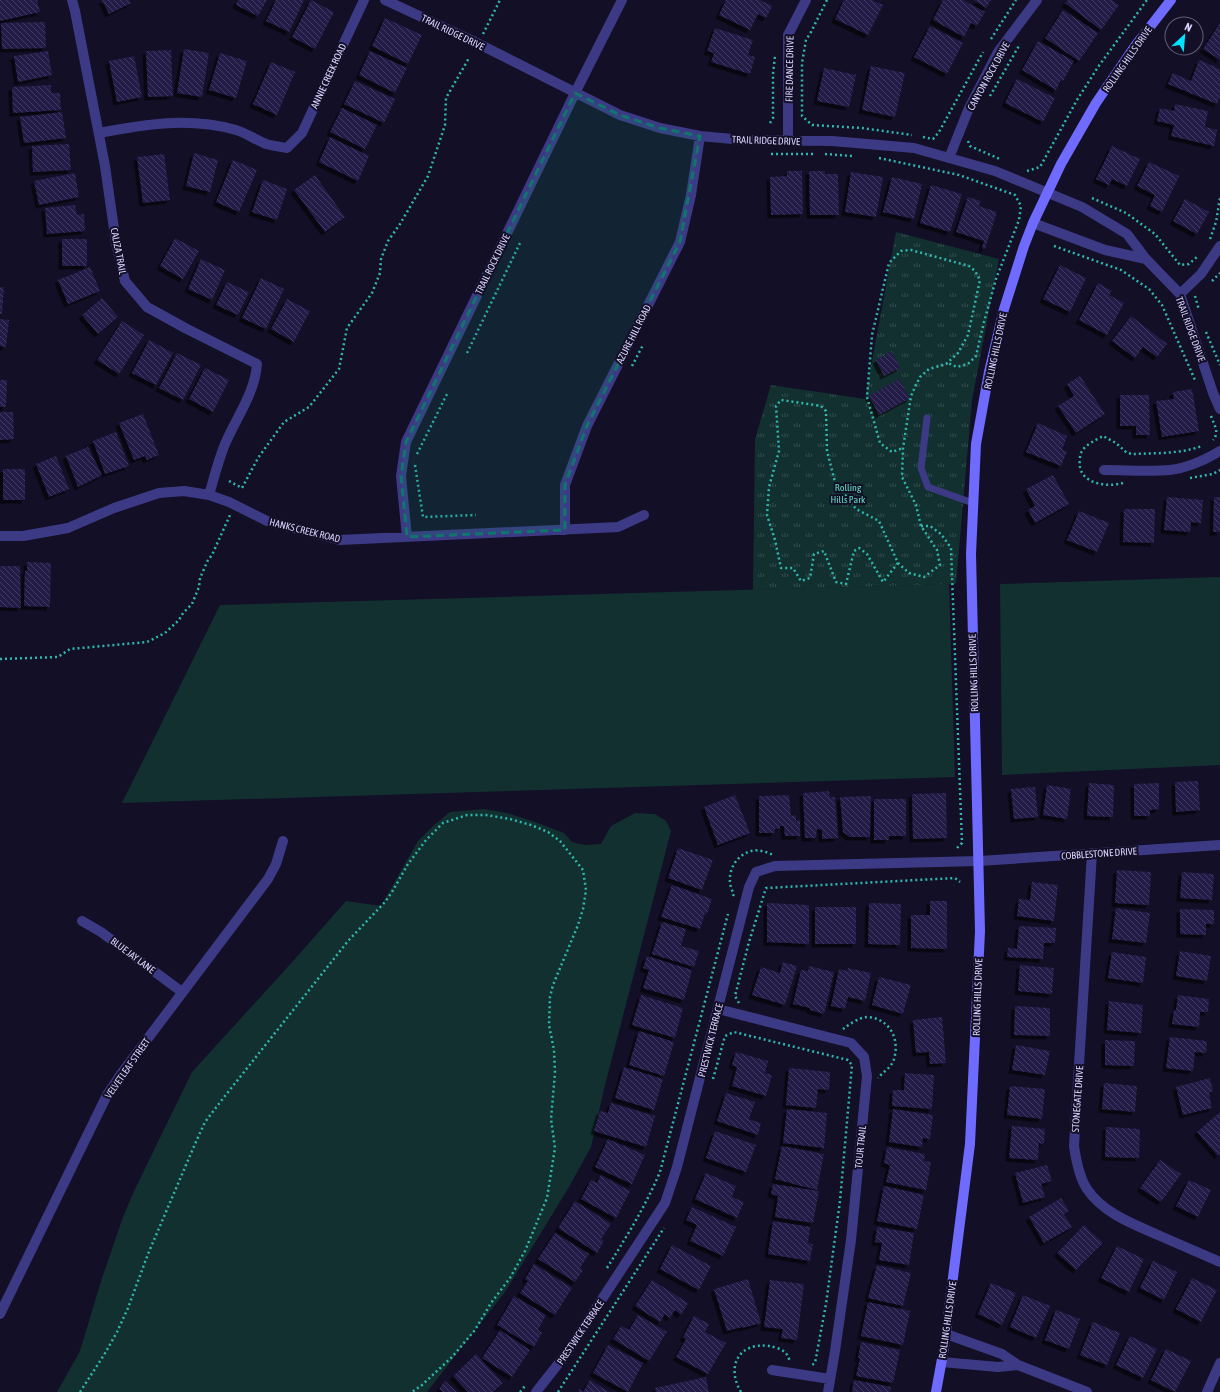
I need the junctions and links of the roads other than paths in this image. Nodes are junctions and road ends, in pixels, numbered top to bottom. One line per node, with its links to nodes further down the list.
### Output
1 (72, 0): 9 (street, CALIZA TRAIL)
2 (364, 0): 9 (street, ANNIE CREEK ROAD)
3 (385, 0): 8 (street, TRAIL RIDGE DRIVE)
4 (622, 0): 8 (street, TRAIL ROCK DRIVE)
5 (806, 0): 11 (street, FIRE DANCE DRIVE)
6 (1037, 0): 12 (street, CANYON ROCK DRIVE)
7 (1171, 0): 13 (street, ROLLING HILLS DRIVE)
8 (575, 93): 10 (street, TRAIL RIDGE DRIVE); 27 (street, TRAIL ROCK DRIVE)
9 (99, 133): 22 (street, CALIZA TRAIL)
10 (700, 136): 11 (street, TRAIL RIDGE DRIVE); 25 (street, AZURE HILL ROAD)
11 (788, 141): 12 (street, TRAIL RIDGE DRIVE)
12 (949, 158): 13 (street, TRAIL RIDGE DRIVE)
13 (1046, 192): 14 (street, ROLLING HILLS DRIVE); 16 (street, TRAIL RIDGE DRIVE)
14 (1033, 223): 16 (street); 23 (street, ROLLING HILLS DRIVE)
15 (1220, 246): 17 (street)
16 (1146, 259): 17 (street, TRAIL RIDGE DRIVE)
17 (1180, 294): 18 (street, TRAIL RIDGE DRIVE)
18 (1220, 409)
19 (927, 418): 23 (lane)
20 (1220, 451): 21 (street)
21 (1104, 470)
22 (209, 495): 26 (street, HANKS CREEK ROAD); 27 (street, HANKS CREEK ROAD)
23 (973, 503): 31 (street, ROLLING HILLS DRIVE)
24 (644, 515): 25 (street, HANKS CREEK ROAD)
25 (566, 530): 27 (street, HANKS CREEK ROAD)
26 (0, 536)
27 (407, 537)
28 (283, 841): 33 (street, VELVETLEAF STREET)
29 (1220, 845): 30 (street, COBBLESTONE DRIVE)
30 (1092, 853): 31 (street, COBBLESTONE DRIVE); 35 (street, STONEGATE DRIVE)
31 (979, 861): 34 (street, PRESTWICK TERRACE); 37 (street, ROLLING HILLS DRIVE)
32 (82, 921): 33 (street, BLUE JAY LANE)
33 (182, 992): 36 (street, VELVETLEAF STREET)
34 (718, 1009): 42 (street, TOUR TRAIL); 43 (street, PRESTWICK TERRACE)
35 (1220, 1262)
36 (0, 1314)
37 (946, 1334): 38 (street, ROLLING HILLS DRIVE); 40 (street)
38 (942, 1362): 40 (street); 45 (street, ROLLING HILLS DRIVE)
39 (1220, 1363): 47 (street)
40 (1018, 1365): 46 (street)
41 (772, 1370): 42 (street)
42 (830, 1379): 44 (street, TOUR TRAIL)
43 (536, 1392)
44 (828, 1392)
45 (936, 1392)
46 (1087, 1392)
47 (1207, 1392)

